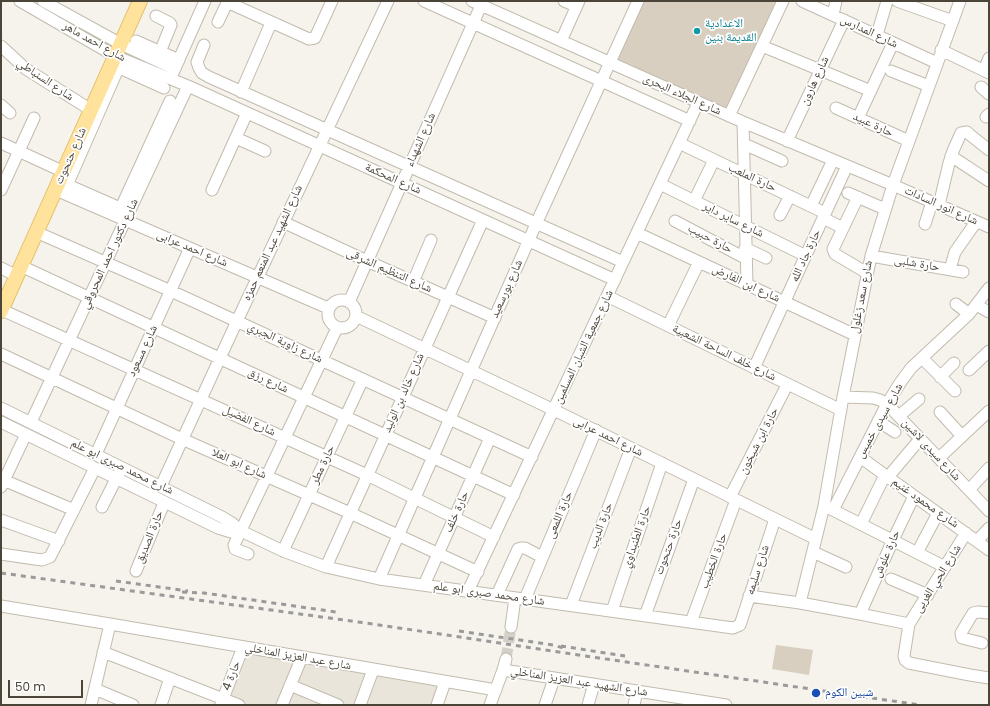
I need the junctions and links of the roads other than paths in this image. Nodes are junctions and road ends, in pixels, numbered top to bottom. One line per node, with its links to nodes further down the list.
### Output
1 (20, 1): 33 (street, شارع احمد ماهر)
2 (43, 1): 33 (street, شارع احمد ماهر)
3 (139, 1): 33 (main road, شارع حتحوت)
4 (205, 1): 38 (street)
5 (227, 1): 23 (street); 24 (street)
6 (332, 1): 24 (street)
7 (388, 1): 60 (street, شارع الشهيد عبد المنعم حمزه)
8 (424, 1): 25 (street, شارع الجلاء البحرى)
9 (564, 1): 18 (street)
10 (638, 1): 36 (street, شارع بورسعيد)
11 (783, 1): 32 (street)
12 (836, 1): 19 (street)
13 (887, 1): 26 (street)
14 (897, 1): 22 (street)
15 (960, 1): 22 (street, شارع سعد زغلول)
16 (479, 2): 25 (street, شارع الشهداء); 28 (street, شارع الجلاء البحرى)
17 (804, 2): 19 (street, شارع المدارس)
18 (578, 4): 28 (street)
19 (833, 15): 21 (street, شارع المدارس)
20 (156, 16): 35 (street)
21 (844, 20): 26 (street, شارع المدارس); 40 (street, شارع هارون)
22 (953, 21): 34 (street, شارع سعد زغلول)
23 (218, 22)
24 (272, 23): 47 (street)
25 (473, 23): 42 (street, شارع الجلاء البحرى); 76 (street, شارع الشهداء)
26 (877, 35): 29 (street, شارع المدارس)
27 (136, 41): 35 (street)
28 (561, 41): 36 (street, شارع الجلاء البحرى)
29 (893, 43): 37 (street, شارع المدارس); 46 (street)
30 (204, 45): 47 (street)
31 (1, 46): 52 (street, شارع السنباطي)
32 (762, 46): 40 (street); 55 (street)
33 (118, 50): 38 (street, شارع احمد ماهر); 43 (street, شارع احمد ماهر); 52 (main road, شارع حتحوت)
34 (942, 50): 37 (street, شارع سعد زغلول); 39 (street)
35 (160, 52): 38 (street)
36 (610, 63): 42 (street, شارع بورسعيد); 49 (street, شارع الجلاء البحرى)
37 (937, 63): 45 (street, شارع سعد زغلول)
38 (177, 64): 43 (street)
39 (988, 64)
40 (820, 70): 46 (street); 62 (street, شارع هارون)
41 (891, 71): 45 (street)
42 (602, 81): 58 (street, شارع الجلاء البحرى); 97 (street, شارع بورسعيد)
43 (167, 83): 44 (street, شارع المحكمة); 78 (street)
44 (188, 86): 54 (street, شارع المحكمة); 90 (street, شارع دكتور احمد المحروقي)
45 (929, 86): 63 (street, شارع سعد زغلول)
46 (871, 91): 57 (street)
47 (241, 92): 60 (street)
48 (170, 102): 90 (street)
49 (698, 102): 55 (street, شارع الجلاء البحرى); 58 (street, شارع جمعية الشبان المسلمين)
50 (1, 105): 53 (street)
51 (836, 108): 57 (street, حارة عبيد)
52 (91, 110): 78 (main road, شارع حتحوت)
53 (10, 113)
54 (248, 113): 61 (street); 67 (street, شارع المحكمة)
55 (729, 116): 59 (street, شارع الجلاء البحرى)
56 (34, 118): 69 (street)
57 (858, 118): 63 (street, حارة عبيد)
58 (690, 121): 65 (street, شارع جمعية الشبان المسلمين)
59 (744, 122): 62 (street, شارع الجلاء البحرى); 66 (street)
60 (327, 131): 67 (street, شارع الشهيد عبد المنعم حمزه); 76 (street)
61 (236, 138): 70 (street); 84 (street)
62 (787, 141): 73 (street, شارع الجلاء البحرى)
63 (909, 141): 82 (street, شارع سعد زغلول)
64 (1, 143): 69 (street, شارع احمد عرابى)
65 (679, 143): 72 (street, حارة الملعب); 81 (street, شارع جمعية الشبان المسلمين)
66 (744, 144): 74 (street); 77 (street)
67 (320, 146): 80 (street, شارع المحكمة); 95 (street, شارع الشهيد عبد المنعم حمزه)
68 (989, 150): 71 (street)
69 (19, 151): 78 (street, شارع احمد عرابى); 83 (street)
70 (265, 151)
71 (951, 156): 79 (street); 87 (street)
72 (714, 160): 77 (street, حارة الملعب); 86 (street)
73 (833, 160): 75 (street, شارع الجلاء البحرى); 88 (street)
74 (782, 161)
75 (847, 166): 82 (street, شارع الجلاء البحرى); 92 (street, حارة جاد الله)
76 (409, 167): 80 (street, شارع الشهداء); 97 (street)
77 (744, 174): 85 (street, حارة الملعب); 99 (street)
78 (62, 181): 90 (street, شارع احمد عرابى); 102 (main road, شارع حتحوت)
79 (989, 181)
80 (402, 183): 93 (street, شارع المحكمة); 111 (street, شارع الشهداء)
81 (660, 184): 86 (street, شارع ساير داير); 103 (street, شارع جمعية الشبان المسلمين)
82 (893, 185): 87 (street, شارع انور السادات); 89 (street, شارع سعد زغلول)
83 (1, 190)
84 (212, 190)
85 (790, 196): 88 (street, حارة الملعب); 91 (street)
86 (694, 201): 99 (street, شارع ساير داير)
87 (935, 204): 96 (street, شارع انور السادات); 98 (street)
88 (811, 206): 92 (street, حارة الملعب)
89 (885, 209): 101 (street); 109 (street, شارع سعد زغلول)
90 (121, 215): 106 (street, شارع احمد عرابى); 112 (street, شارع دكتور احمد المحروقي)
91 (780, 215)
92 (824, 216): 101 (street, حارة الملعب); 108 (street, حارة جاد الله)
93 (483, 220): 105 (street, شارع المحكمة); 127 (street, شارع خالد بن الوليد)
94 (675, 221): 107 (street, حارة حبيب)
95 (283, 222): 111 (street, شارع التنظيم الشرقى); 120 (street, شارع الشهيد عبد المنعم حمزه)
96 (976, 222): 100 (street, شارع انور السادات); 116 (street)
97 (536, 224): 105 (street, شارع بورسعيد); 113 (street)
98 (926, 224)
99 (745, 226): 107 (street); 108 (street, شارع ساير داير)
100 (989, 227)
101 (843, 228): 119 (street)
102 (36, 232): 112 (street, شارع زاوية الجبري); 117 (main road, شارع حتحوت)
103 (637, 233): 113 (street, شارع جمعية الشبان المسلمين); 114 (street, شارع ابن الفارض)
104 (431, 240): 122 (street)
105 (529, 241): 121 (street, شارع المحكمة); 138 (street, شارع بورسعيد)
106 (190, 248): 120 (street, شارع احمد عرابى); 125 (street, شارع مسعود)
107 (745, 253): 110 (street, حارة حبيب); 123 (street)
108 (806, 256): 130 (street, حارة جاد الله)
109 (870, 256): 116 (street, حارة شلبى); 119 (street, شارع سعد زغلول)
110 (766, 258)
111 (367, 261): 122 (street, شارع التنظيم الشرقى); 129 (street, شارع الشهداء)
112 (106, 262): 125 (street, شارع زاوية الجبري); 128 (street, شارع دكتور احمد المحروقي)
113 (623, 262): 121 (street, شارع جمعية الشبان المسلمين)
114 (699, 262): 123 (street, شارع ابن الفارض); 140 (street)
115 (1, 268): 117 (street, شارع رزق)
116 (950, 270): 118 (street, حارة شلبى)
117 (19, 271): 128 (street, شارع رزق); 134 (main road, شارع حتحوت)
118 (963, 272)
119 (867, 273): 143 (street, شارع سعد زغلول)
120 (257, 277): 133 (street, شارع احمد عرابى); 139 (street, شارع الشهيد عبد المنعم حمزه)
121 (615, 280): 126 (street, شارع جمعية الشبان المسلمين)
122 (413, 282): 127 (street, شارع التنظيم الشرقى)
123 (747, 284): 130 (street, شارع ابن الفارض)
124 (989, 288): 132 (street, شارع سيدى خميس)
125 (171, 291): 139 (street, شارع زاوية الجبري); 141 (street, شارع مسعود)
126 (607, 296): 140 (street, شارع خلف الساحة الشعبية); 169 (street, شارع جمعية الشبان المسلمين)
127 (448, 297): 138 (street, شارع التنظيم الشرقى); 145 (street, شارع خالد بن الوليد)
128 (89, 298): 141 (street, شارع رزق); 144 (street, شارع دكتور احمد المحروقي)
129 (349, 302): 133 (street); 137 (street)
130 (784, 302): 143 (street, شارع ابن الفارض); 152 (street, حارة جاد الله)
131 (956, 304): 136 (street)
132 (976, 305): 135 (street); 136 (street, شارع سيدى خميس)
133 (328, 308): 142 (street)
134 (1, 310): 144 (street, شارع الفضيل)
135 (989, 312)
136 (969, 314): 149 (street, شارع سيدى خميس)
137 (356, 316): 142 (street); 145 (street, شارع احمد عرابى)
138 (495, 318): 155 (street, شارع بورسعيد)
139 (237, 321): 148 (street, شارع الشهيد عبد المنعم حمزه); 150 (street, شارع زاوية الجبري)
140 (668, 326): 152 (street, شارع خلف الساحة الشعبية)
141 (154, 328): 148 (street, شارع رزق); 153 (street, شارع مسعود)
142 (337, 328): 150 (street)
143 (855, 335): 162 (street, شارع سعد زغلول)
144 (70, 340): 153 (street, شارع الفضيل); 157 (street, شارع دكتور احمد المحروقي)
145 (424, 349): 155 (street, شارع احمد عرابى); 161 (street, شارع خالد بن الوليد)
146 (989, 351): 154 (street)
147 (1, 354): 157 (street, شارع ابو العلا)
148 (220, 358): 163 (street, شارع رزق); 164 (street, شارع الشهيد عبد المنعم حمزه)
149 (922, 358): 156 (street); 166 (street, شارع سيدى خميس)
150 (322, 360): 158 (street, شارع زاوية الجبري); 163 (street)
151 (954, 363): 156 (street)
152 (754, 368): 159 (street, شارع خلف الساحة الشعبية)
153 (135, 370): 164 (street, شارع الفضيل); 168 (street, شارع مسعود)
154 (969, 370)
155 (471, 371): 169 (street, شارع احمد عرابى); 175 (street, شارع بورسعيد)
156 (940, 377): 160 (street)
157 (52, 378): 168 (street, شارع ابو العلا); 178 (street, شارع دكتور احمد المحروقي)
158 (363, 379): 161 (street, شارع زاوية الجبري); 174 (street, حارة مطر)
159 (787, 385): 170 (street, شارع خلف الساحة الشعبية); 212 (street, حارة ابن شيخون)
160 (955, 391)
161 (402, 397): 175 (street, شارع زاوية الجبري); 182 (street, شارع خالد بن الوليد)
162 (843, 397): 166 (street, شارع سيدى لاشين); 170 (street, شارع سعد زغلول)
163 (304, 398): 174 (street, شارع رزق); 184 (street)
164 (201, 399): 184 (street, شارع الفضيل); 186 (street, شارع الشهيد عبد المنعم حمزه)
165 (919, 399): 173 (street)
166 (887, 404): 173 (street, شارع سيدى لاشين); 176 (street, شارع سيدى خميس)
167 (1, 408): 178 (street, شارع محمد صبرى ابو علم)
168 (117, 409): 186 (street, شارع ابو العلا); 189 (street, شارع مسعود)
169 (554, 410): 179 (street, شارع احمد عرابى); 192 (street, شارع جمعية الشبان المسلمين)
170 (841, 410): 215 (street, شارع سعد زغلول)
171 (989, 411): 183 (street)
172 (940, 412): 183 (street)
173 (899, 416): 187 (street, شارع سيدى لاشين)
174 (346, 417): 182 (street, شارع رزق); 190 (street, حارة مطر)
175 (450, 419): 185 (street, شارع زاوية الجبري); 191 (street, شارع بورسعيد)
176 (878, 421): 180 (street); 193 (street, شارع سيدى خميس)
177 (1, 422): 181 (street, شارع محمد صبرى ابو علم)
178 (31, 422): 189 (street, شارع محمد صبرى ابو علم)
179 (596, 430): 188 (street, شارع احمد عرابى); 240 (street, حارة اللمعى)
180 (895, 432)
181 (26, 434): 197 (street, شارع محمد صبرى ابو علم); 205 (street)
182 (385, 435): 191 (street, شارع رزق); 199 (street, شارع خالد بن الوليد)
183 (962, 436): 194 (street)
184 (284, 438): 190 (street, شارع الفضيل); 200 (street)
185 (490, 438): 192 (street, شارع زاوية الجبري); 201 (street, حارة خلف)
186 (182, 439): 200 (street, شارع ابو العلا); 206 (street, شارع الشهيد عبد المنعم حمزه)
187 (920, 439): 194 (street, شارع سيدى لاشين); 202 (street)
188 (631, 448): 195 (street, شارع احمد عرابى); 255 (street, حارة الديب)
189 (96, 454): 196 (street, شارع محمد صبرى ابو علم)
190 (327, 457): 199 (street, شارع الفضيل); 209 (street, حارة مطر)
191 (433, 457): 201 (street, شارع رزق); 211 (street, شارع بورسعيد)
192 (532, 457): 208 (street, شارع جمعية الشبان المسلمين)
193 (860, 458): 202 (street, شارع محمود غنيم); 215 (street, شارع سيدى خميس)
194 (938, 458): 207 (street, شارع سيدى لاشين)
195 (662, 463): 204 (street, شارع احمد عرابى); 257 (street, حارة الطنبداوي)
196 (122, 467): 203 (street); 206 (street, شارع محمد صبرى ابو علم)
197 (95, 468): 203 (street, شارع محمد صبرى ابو علم); 216 (street)
198 (989, 468): 207 (street)
199 (367, 475): 211 (street, شارع الفضيل); 218 (street, شارع خالد بن الوليد)
200 (266, 476): 209 (street, شارع ابو العلا); 225 (street)
201 (473, 476): 208 (street, شارع رزق); 220 (street, حارة خلف)
202 (887, 476): 210 (street, شارع محمود غنيم); 223 (street)
203 (116, 479): 213 (street, شارع محمد صبرى ابو علم); 214 (street)
204 (694, 479): 212 (street, شارع احمد عرابى); 260 (street, حارة حتحوت)
205 (2, 482): 216 (street)
206 (161, 486): 225 (street, شارع محمد صبرى ابو علم)
207 (969, 490): 217 (street, شارع سيدى لاشين)
208 (514, 495): 228 (street, شارع جمعية الشبان المسلمين)
209 (309, 496): 218 (street, شارع ابو العلا); 234 (street, حارة مطر)
210 (914, 496): 219 (street, شارع محمود غنيم); 230 (street, حارة علوش)
211 (415, 498): 220 (street, شارع الفضيل); 227 (street, شارع بورسعيد)
212 (733, 498): 221 (street, شارع احمد عرابى); 262 (street, حارة الخطيب)
213 (164, 502): 225 (street, شارع محمد صبرى ابو علم); 244 (street, حارة الصديق)
214 (102, 507)
215 (829, 508): 223 (street); 229 (street, شارع سعد زغلول)
216 (74, 510): 231 (street)
217 (989, 511)
218 (350, 513): 227 (street, شارع ابو العلا); 241 (street, شارع خالد بن الوليد)
219 (938, 513): 226 (street, شارع محمود غنيم); 236 (street)
220 (454, 518): 228 (street, شارع الفضيل); 239 (street, حارة خلف)
221 (775, 519): 229 (street, شارع احمد عرابى); 252 (street, شارع سليمه)
222 (1, 520): 231 (street)
223 (861, 524): 230 (street)
224 (989, 528): 232 (street)
225 (241, 531): 234 (street, شارع محمد صبرى ابو علم); 238 (street)
226 (966, 533): 232 (street, شارع محمود غنيم); 243 (street, شارع الحي الغربى)
227 (398, 536): 239 (street, شارع ابو العلا); 246 (street, شارع بورسعيد)
228 (494, 537): 245 (street, شارع جمعية الشبان المسلمين)
229 (816, 539): 235 (street, شارع سعد زغلول)
230 (893, 540): 236 (street); 259 (street, حارة علوش)
231 (59, 541): 237 (street)
232 (977, 541): 233 (street, شارع محمود غنيم)
233 (989, 550)
234 (283, 551): 241 (street, شارع محمد صبرى ابو علم)
235 (813, 552): 242 (street); 254 (street, شارع سعد زغلول)
236 (917, 553): 243 (street)
237 (1, 554)
238 (248, 554)
239 (438, 555): 245 (street, شارع ابو العلا); 248 (street, حارة خلف)
240 (542, 557): 251 (street); 253 (street, حارة اللمعى)
241 (326, 566): 246 (street, شارع محمد صبرى ابو علم)
242 (846, 567)
243 (945, 567): 250 (street, شارع الحي الغربى)
244 (136, 571)
245 (478, 572): 249 (street, شارع جمعية الشبان المسلمين)
246 (379, 579): 248 (street, شارع محمد صبرى ابو علم)
247 (891, 579): 250 (street)
248 (424, 585): 249 (street, شارع محمد صبرى ابو علم)
249 (468, 591): 251 (street, شارع محمد صبرى ابو علم)
250 (928, 594): 263 (street, شارع الحي الغربى)
251 (496, 595): 253 (street, شارع محمد صبرى ابو علم)
252 (749, 596): 254 (street); 261 (street, شارع سليمه)
253 (520, 598): 255 (street, شارع محمد صبرى ابو علم); 264 (street, حارة اللمعى)
254 (800, 603): 259 (street)
255 (571, 605): 257 (street, شارع محمد صبرى ابو علم)
256 (1, 606): 265 (street, شارع عبد العزيز المناخلي)
257 (612, 611): 260 (street, شارع محمد صبرى ابو علم)
258 (989, 612): 266 (street)
259 (860, 614): 263 (street)
260 (645, 616): 262 (street, شارع محمد صبرى ابو علم)
261 (741, 621): 262 (street, شارع محمد صبرى ابو علم)
262 (691, 622)
263 (909, 624): 274 (street)
264 (511, 627)
265 (109, 629): 267 (street, شارع عبد العزيز المناخلي); 268 (street)
266 (982, 643)
267 (243, 647): 269 (street, شارع عبد العزيز المناخلي); 283 (street, حارة 4)
268 (103, 652): 273 (street); 279 (street)
269 (302, 657): 271 (street, شارع عبد العزيز المناخلي); 278 (street)
270 (506, 659): 272 (street)
271 (374, 670): 276 (street, شارع عبد العزيز المناخلي); 291 (street)
272 (503, 670): 275 (street, شارع الشهيد عبد العزيز المناخلي); 280 (street)
273 (170, 678): 283 (street); 287 (street)
274 (989, 678)
275 (554, 679): 277 (street, شارع الشهيد عبد العزيز المناخلي); 294 (street)
276 (445, 682): 280 (street, شارع عبد العزيز المناخلي); 292 (street)
277 (594, 684): 281 (street, شارع الشهيد عبد العزيز المناخلي); 295 (street)
278 (290, 685): 284 (street); 289 (street)
279 (95, 689): 285 (street); 286 (street)
280 (496, 690): 293 (street)
281 (637, 691): 282 (street, شارع الشهيد عبد العزيز المناخلي); 296 (street)
282 (674, 701): 297 (street, شارع الشهيد عبد العزيز المناخلي)
283 (222, 702): 288 (street)
284 (322, 702): 290 (street)
285 (91, 705)
286 (133, 705)
287 (161, 705)
288 (240, 705)
289 (282, 705)
290 (338, 705)
291 (360, 705)
292 (437, 705)
293 (490, 705)
294 (545, 705)
295 (588, 705)
296 (634, 705)
297 (726, 705)

